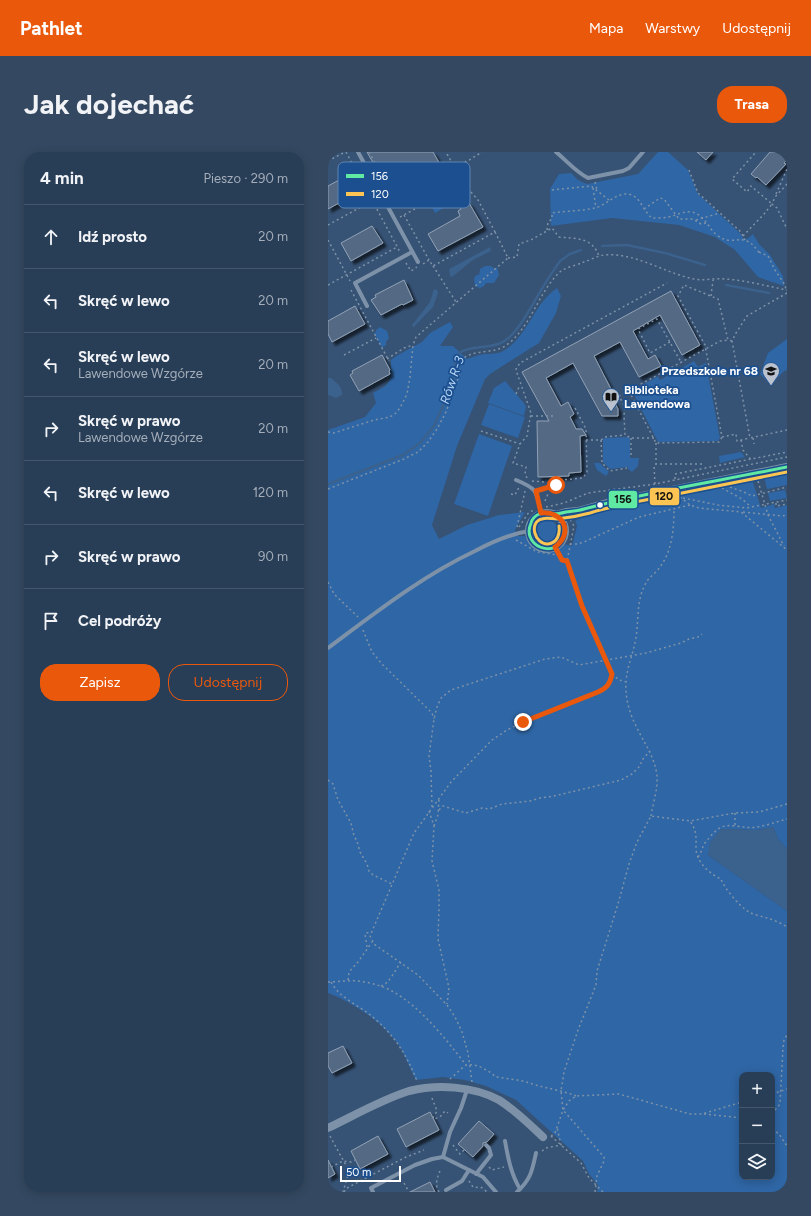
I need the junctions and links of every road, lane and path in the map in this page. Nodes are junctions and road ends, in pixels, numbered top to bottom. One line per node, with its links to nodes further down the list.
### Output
1 (345, 152): 9 (path); 11 (path)
2 (358, 152): 12 (lane)
3 (369, 152): 13 (path)
4 (446, 152): 14 (path)
5 (482, 152): 10 (path)
6 (556, 152): 7 (lane)
7 (643, 152)
8 (756, 152): 26 (path)
9 (328, 161)
10 (465, 161)
11 (351, 162)
12 (363, 162)
13 (374, 162)
14 (451, 162)
15 (784, 167): 16 (path)
16 (787, 169): 24 (path)
17 (689, 170): 33 (path)
18 (595, 182): 22 (path)
19 (787, 184): 24 (path)
20 (593, 188): 21 (path); 22 (path); 31 (path)
21 (552, 190)
22 (597, 190): 25 (path)
23 (470, 191): 43 (path)
24 (775, 197): 26 (path)
25 (609, 200): 31 (path); 32 (path)
26 (772, 204): 41 (path); 44 (path)
27 (359, 208): 40 (path)
28 (376, 208): 47 (path)
29 (388, 208): 37 (lane)
30 (417, 208): 35 (path)
31 (596, 208): 42 (path)
32 (644, 209): 34 (path); 34 (path)
33 (720, 213): 36 (path); 44 (path)
34 (675, 214): 36 (path); 38 (path)
35 (404, 215): 37 (path); 52 (path)
36 (703, 218): 38 (path); 39 (path)
37 (395, 220): 48 (lane)
38 (696, 220): 39 (path)
39 (706, 222): 46 (path)
40 (328, 225)
41 (787, 229)
42 (547, 230): 49 (path); 51 (path)
43 (495, 232): 51 (path); 54 (path)
44 (743, 236): 46 (path)
45 (328, 240): 55 (path)
46 (745, 240): 59 (path)
47 (397, 247): 50 (path); 55 (path)
48 (412, 252): 50 (lane); 53 (lane)
49 (599, 256): 56 (path); 110 (path)
50 (403, 257): 52 (path); 62 (lane)
51 (508, 258): 61 (path)
52 (429, 260): 54 (path)
53 (418, 262)
54 (432, 266): 61 (path)
55 (347, 275): 58 (path); 63 (path)
56 (713, 279): 59 (path); 60 (path)
57 (668, 283): 73 (path)
58 (328, 285)
59 (787, 291): 65 (path)
60 (711, 296): 64 (path); 69 (path)
61 (456, 302): 67 (path)
62 (367, 306)
63 (376, 338): 67 (path); 71 (path)
64 (728, 340): 65 (path); 69 (path)
65 (732, 341): 86 (path)
66 (670, 342): 66 (path); 68 (path)
67 (413, 345): 81 (path)
68 (672, 346)
69 (705, 349): 72 (path); 83 (path)
70 (674, 350): 72 (path)
71 (344, 355)
72 (681, 362): 74 (path)
73 (521, 386): 75 (path); 77 (path)
74 (629, 391): 82 (path); 85 (path)
75 (516, 394)
76 (575, 408): 88 (path)
77 (531, 416): 78 (path); 92 (path)
78 (553, 416)
79 (787, 430): 87 (path)
80 (480, 431): 92 (path)
81 (328, 432)
82 (626, 435): 84 (path); 89 (path)
83 (722, 437): 90 (path); 91 (path)
84 (630, 438): 85 (path); 95 (path)
85 (654, 438): 91 (path)
86 (750, 438): 87 (path); 90 (path)
87 (753, 438): 93 (path)
88 (586, 440): 89 (path); 106 (path)
89 (600, 440): 101 (path)
90 (741, 440): 97 (path)
91 (656, 443): 98 (path)
92 (520, 444): 105 (path)
93 (754, 444)
94 (787, 452): 97 (path)
95 (631, 457)
96 (787, 457): 103 (path)
97 (751, 460): 103 (path)
98 (656, 464): 99 (path); 107 (path)
99 (705, 464)
100 (787, 467): 125 (street)
101 (627, 468)
102 (516, 480): 111 (lane)
103 (675, 480): 107 (path)
104 (758, 481): 112 (path)
105 (545, 482)
106 (555, 483): 111 (lane)
107 (655, 484): 114 (path)
108 (720, 487): 122 (path)
109 (787, 487): 112 (path)
110 (328, 489)
111 (536, 491): 124 (lane)
112 (762, 493): 119 (path)
113 (511, 494): 132 (path)
114 (548, 494)
115 (677, 495): 116 (path)
116 (682, 498): 121 (path); 122 (path)
117 (787, 500): 118 (path)
118 (776, 502): 119 (path); 120 (path)
119 (764, 504): 122 (path); 127 (path)
120 (787, 504)
121 (690, 505): 123 (path); 126 (path)
122 (750, 506)
123 (674, 509): 133 (path); 143 (path)
124 (539, 511): 129 (street); 131 (street); 132 (path)
125 (578, 511): 129 (street); 130 (street)
126 (741, 512): 127 (path); 135 (path)
127 (768, 514): 128 (path); 135 (path)
128 (787, 514)
129 (555, 515): 130 (street)
130 (567, 522): 133 (path); 134 (street)
131 (529, 531): 132 (lane); 134 (street)
132 (516, 533): 137 (path); 140 (lane)
133 (570, 544): 138 (path)
134 (555, 547): 137 (path)
135 (784, 547): 136 (path)
136 (787, 550)
137 (559, 555): 138 (path)
138 (567, 561): 144 (path)
139 (328, 582): 140 (path)
140 (361, 624): 142 (lane); 147 (path)
141 (702, 634): 143 (path)
142 (328, 648)
143 (631, 655): 144 (path); 146 (path)
144 (606, 660): 145 (path); 147 (path)
145 (612, 674): 146 (path); 150 (path)
146 (626, 684): 148 (path)
147 (434, 719): 152 (path)
148 (650, 751): 153 (path); 156 (path)
149 (328, 780): 162 (path)
150 (439, 798): 152 (path); 153 (path)
151 (787, 804): 155 (path)
152 (432, 807): 154 (path)
153 (438, 810): 160 (path)
154 (429, 811): 160 (path); 162 (path)
155 (735, 813): 158 (path); 159 (path)
156 (651, 816): 158 (path); 181 (path)
157 (787, 818): 159 (path)
158 (690, 821): 161 (path)
159 (735, 825): 161 (path)
160 (434, 826): 172 (path)
161 (698, 857): 163 (path)
162 (392, 884): 164 (path)
163 (787, 927)
164 (371, 932): 165 (path); 166 (path)
165 (372, 942): 166 (path); 167 (path)
166 (367, 948): 168 (path)
167 (401, 962): 171 (path); 172 (path)
168 (348, 980): 170 (path); 171 (path)
169 (328, 982): 170 (path)
170 (331, 982): 177 (path)
171 (380, 986): 174 (path)
172 (447, 1005): 175 (path)
173 (787, 1035): 182 (path)
174 (466, 1065): 175 (path); 176 (path)
175 (470, 1065): 178 (path); 181 (path)
176 (450, 1079)
177 (417, 1081)
178 (472, 1082)
179 (787, 1089): 182 (path)
180 (467, 1090): 193 (street); 196 (street); 208 (lane)
181 (561, 1091): 184 (path); 187 (path)
182 (780, 1092): 183 (path); 188 (path)
183 (775, 1093)
184 (576, 1096): 187 (path); 190 (path)
185 (432, 1098): 189 (path)
186 (739, 1103): 190 (path)
187 (563, 1110): 192 (path); 221 (path)
188 (775, 1110)
189 (448, 1113)
190 (702, 1114): 191 (path)
191 (739, 1118)
192 (557, 1127): 201 (path); 201 (path)
193 (328, 1128)
194 (775, 1131): 203 (path)
195 (328, 1133): 212 (path)
196 (543, 1138)
197 (452, 1140): 202 (path)
198 (505, 1141): 225 (lane)
199 (453, 1144): 207 (path)
200 (486, 1145): 218 (lane)
201 (561, 1145): 209 (path); 221 (path)
202 (450, 1146)
203 (787, 1146)
204 (465, 1149): 207 (path)
205 (424, 1150): 226 (path)
206 (536, 1153): 209 (lane)
207 (460, 1154): 211 (path)
208 (443, 1156): 217 (lane); 227 (lane)
209 (535, 1158): 225 (lane)
210 (356, 1160): 212 (path)
211 (461, 1160)
212 (343, 1161): 213 (path); 226 (path)
213 (331, 1167)
214 (441, 1168): 222 (path)
215 (500, 1168): 216 (path)
216 (496, 1169)
217 (469, 1170): 218 (lane); 219 (lane)
218 (476, 1174): 231 (lane)
219 (465, 1177): 224 (lane); 230 (path)
220 (404, 1183): 228 (path)
221 (596, 1185): 232 (path); 233 (path)
222 (436, 1188): 223 (path); 229 (path)
223 (433, 1189)
224 (446, 1190)
225 (518, 1190)
226 (344, 1192)
227 (373, 1192)
228 (409, 1192)
229 (438, 1192)
230 (487, 1192)
231 (496, 1192)
232 (595, 1192)
233 (603, 1192)

